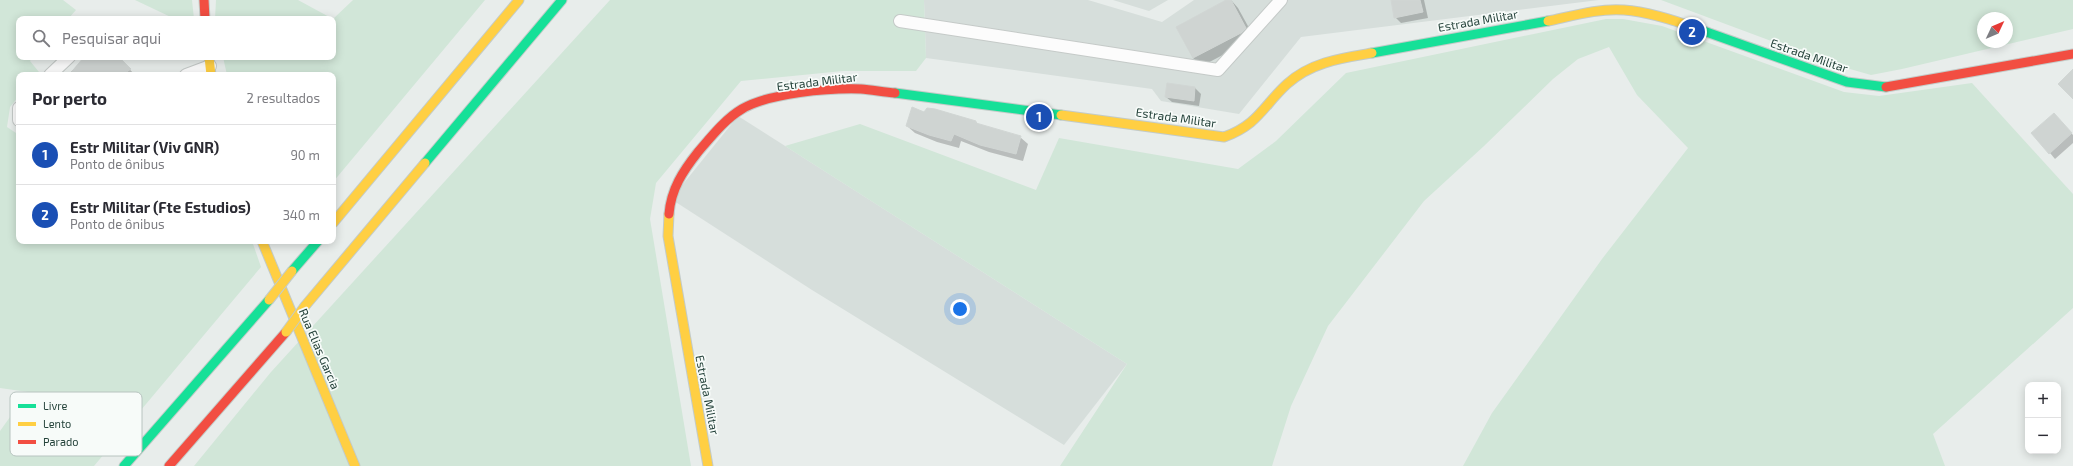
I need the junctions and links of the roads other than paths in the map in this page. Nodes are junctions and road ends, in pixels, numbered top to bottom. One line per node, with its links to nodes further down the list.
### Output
1 (204, 0): 6 (main road)
2 (519, 0): 13 (main road)
3 (562, 0): 19 (main road, bridge)
4 (1281, 0): 7 (street)
5 (1621, 5): 8 (main road, Estrada Militar); 21 (main road, Estrada Militar)
6 (205, 16)
7 (900, 21)
8 (2073, 54)
9 (66, 60): 11 (street)
10 (210, 66): 12 (street)
11 (53, 72)
12 (194, 72)
13 (336, 219)
14 (263, 244): 20 (main road, Rua Elias Garcia)
15 (315, 244): 16 (main road, bridge)
16 (142, 445)
17 (133, 456): 18 (main road, bridge)
18 (124, 466)
19 (170, 466)
20 (355, 466)
21 (708, 466)

